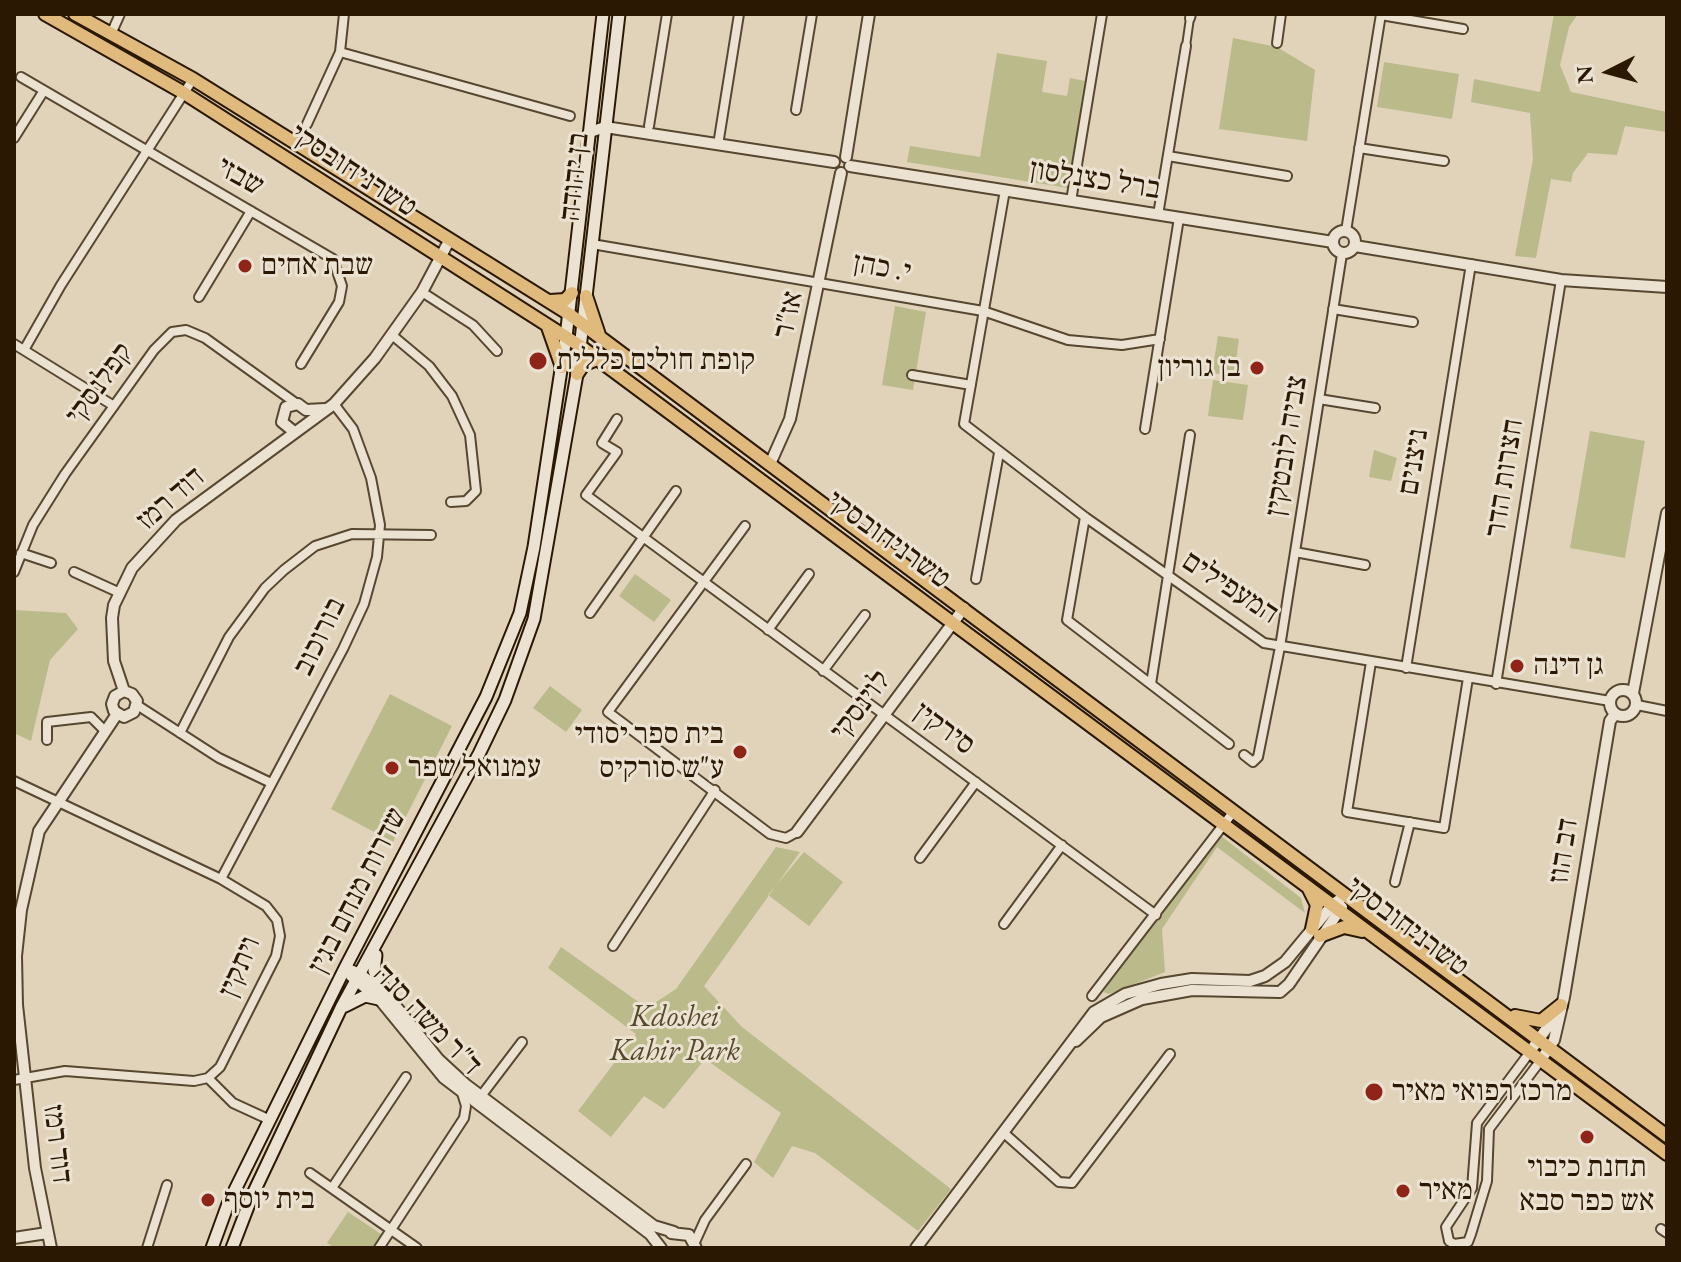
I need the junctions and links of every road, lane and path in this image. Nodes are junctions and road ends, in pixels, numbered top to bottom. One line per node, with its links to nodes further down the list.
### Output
1 (45, 14): 23 (main road, טשרניחובסקי)
2 (75, 14): 16 (main road, טשרניחובסקי)
3 (120, 14): 16 (street)
4 (344, 14): 19 (street)
5 (603, 14): 29 (main road, בן יהודה)
6 (619, 14): 28 (main road, בן יהודה)
7 (667, 14): 27 (street)
8 (739, 14): 31 (street)
9 (812, 14): 24 (street)
10 (869, 14): 36 (street, אז"ר)
11 (1102, 14): 39 (street)
12 (1281, 14): 17 (street)
13 (1381, 14): 15 (street); 32 (street)
14 (1190, 16): 18 (street)
15 (1463, 29)
16 (111, 34): 21 (main road, טשרניחובסקי)
17 (1277, 43)
18 (1186, 46): 34 (street)
19 (340, 52): 25 (street); 26 (street)
20 (21, 77): 22 (street, שבזי)
21 (193, 79): 23 (street); 44 (main road, טשרניחובסקי)
22 (43, 92): 30 (street); 33 (street, שבזי)
23 (184, 93): 33 (street); 49 (main road, טשרניחובסקי)
24 (796, 110)
25 (570, 116)
26 (307, 124)
27 (649, 126)
28 (605, 127): 29 (street); 31 (street); 46 (main road, בן יהודה)
29 (590, 132): 55 (main road, בן יהודה)
30 (14, 138)
31 (718, 145): 36 (street)
32 (1359, 148): 35 (street); 43 (street)
33 (145, 151): 40 (street, שבזי); 71 (street)
34 (1168, 156): 37 (street); 41 (street)
35 (1444, 161)
36 (846, 165): 38 (street, ברל כצנלסון); 52 (street, אז"ר)
37 (1287, 176)
38 (1005, 190): 39 (street, ברל כצנלסון); 60 (street)
39 (1071, 201): 41 (street, ברל כצנלסון)
40 (251, 211): 57 (street); 74 (street, שבזי)
41 (1158, 215): 42 (street, ברל כצנלסון)
42 (1179, 218): 45 (street, ברל כצנלסון); 68 (street)
43 (1346, 231): 45 (street); 47 (street)
44 (449, 241): 49 (street); 58 (main road, טשרניחובסקי)
45 (1333, 242): 48 (street)
46 (592, 244): 52 (street, י. כהן); 56 (main road, בן יהודה)
47 (1355, 246): 48 (street); 50 (street)
48 (1342, 254): 59 (street, צביה לובטקין)
49 (439, 258): 54 (street); 62 (main road, טשרניחובסקי)
50 (1471, 264): 51 (street); 121 (street, ניצנים)
51 (1561, 280): 53 (street); 125 (street, חצרות הדר)
52 (821, 281): 60 (street, י. כהן); 94 (street, אז"ר)
53 (1667, 287)
54 (422, 292): 65 (street); 72 (street)
55 (572, 293): 58 (main road); 61 (main road, בן יהודה)
56 (586, 296): 64 (main road, בן יהודה); 67 (main road)
57 (199, 297)
58 (548, 301): 61 (main road, טשרניחובסקי)
59 (1333, 309): 63 (street); 80 (street, צביה לובטקין)
60 (983, 311): 68 (street, י. כהן); 78 (street)
61 (569, 314): 64 (main road, טשרניחובסקי); 66 (main road, שדרות מנחם בגין)
62 (543, 321): 66 (main road, טשרניחובסקי); 75 (main road)
63 (1413, 322)
64 (582, 324): 67 (main road, טשרניחובסקי); 70 (main road, בן יהודה)
65 (392, 335): 83 (street); 96 (street)
66 (566, 337): 70 (main road, טשרניחובסקי); 75 (main road, שדרות מנחם בגין)
67 (600, 338): 94 (main road, טשרניחובסקי)
68 (1160, 339): 89 (street)
69 (14, 344): 71 (street)
70 (580, 346): 73 (main road, טשרניחובסקי); 76 (main road, שדרות מנחם בגין)
71 (24, 350): 81 (street)
72 (497, 351)
73 (597, 359): 76 (main road); 117 (main road, טשרניחובסקי)
74 (301, 364)
75 (562, 367): 162 (main road, שדרות מנחם בגין)
76 (577, 374): 160 (main road, שדרות מנחם בגין)
77 (912, 375): 78 (street)
78 (971, 385): 93 (street, המעפילים)
79 (274, 388): 81 (street, קפלנסקי); 82 (street, קפלנסקי); 85 (street, קפלנסקי)
80 (1319, 399): 84 (street); 103 (street, צביה לובטקין)
81 (114, 406): 104 (street, קפלנסקי)
82 (301, 407): 83 (street); 85 (street); 87 (street)
83 (329, 407): 87 (street); 100 (street, בורוכוב)
84 (1375, 408)
85 (285, 410): 88 (street)
86 (617, 419): 102 (street, סירקין)
87 (308, 422): 90 (street)
88 (283, 424): 90 (street); 92 (street, דוד רמז)
89 (1145, 429)
90 (293, 431): 92 (street, דוד רמז)
91 (1190, 435): 110 (street)
92 (271, 448): 113 (street, דוד רמז)
93 (999, 453): 98 (street, המעפילים); 111 (street)
94 (770, 464): 114 (main road, טשרניחובסקי)
95 (676, 491): 102 (street)
96 (451, 502)
97 (1667, 513): 127 (street)
98 (1085, 517): 110 (street, המעפילים); 124 (street)
99 (745, 526): 112 (street)
100 (379, 533): 101 (street); 136 (street); 141 (street, בורוכוב)
101 (431, 535)
102 (643, 538): 112 (street, סירקין); 115 (street)
103 (1295, 552): 106 (street); 119 (street, צביה לובטקין)
104 (21, 553): 105 (street); 107 (street, קפלנסקי)
105 (51, 563)
106 (1365, 565)
107 (14, 572)
108 (74, 572): 113 (street)
109 (809, 574): 118 (street)
110 (1168, 576): 119 (street, המעפילים); 124 (street)
111 (976, 579)
112 (703, 583): 118 (street, סירקין); 143 (street)
113 (120, 593): 126 (street, דוד רמז)
114 (964, 608): 117 (street, לוינסקי); 145 (main road, טשרניחובסקי)
115 (590, 613)
116 (865, 615): 122 (street)
117 (954, 621): 134 (street, לוינסקי); 147 (main road, טשרניחובסקי)
118 (768, 630): 122 (street, סירקין)
119 (1280, 647): 120 (street, המעפילים); 139 (street, צביה לובטקין)
120 (1371, 662): 121 (street, המעפילים); 146 (street)
121 (1406, 668): 123 (street, המעפילים)
122 (823, 671): 134 (street, סירקין)
123 (1468, 678): 125 (street, המעפילים); 146 (street)
124 (1151, 684): 138 (street)
125 (1496, 684): 128 (street, המעפילים)
126 (124, 691): 129 (street, דוד רמז); 132 (street, דוד רמז)
127 (1633, 693): 128 (street); 130 (street)
128 (1610, 701): 133 (street)
129 (137, 705): 132 (street); 136 (street)
130 (1637, 705): 131 (street); 133 (street)
131 (1667, 711)
132 (117, 714): 135 (street, דוד רמז)
133 (1615, 714): 166 (street, דב הוז)
134 (884, 715): 142 (street, סירקין); 148 (street, לוינסקי)
135 (105, 731): 137 (street); 144 (street, דוד רמז)
136 (180, 733): 141 (street)
137 (47, 740)
138 (1229, 744)
139 (1244, 755)
140 (14, 781): 144 (street, ויתקין)
141 (269, 782): 151 (street, בורוכוב)
142 (976, 782): 149 (street, סירקין); 150 (street)
143 (715, 790): 148 (street); 161 (street)
144 (56, 801): 151 (street, ויתקין); 176 (street, דוד רמז)
145 (1234, 811): 147 (street); 154 (main road, טשרניחובסקי)
146 (1410, 822): 152 (street)
147 (1225, 824): 153 (main road, טשרניחובסקי); 156 (street)
148 (797, 832)
149 (1062, 845): 156 (street, סירקין); 157 (street)
150 (920, 858)
151 (221, 879): 175 (street, ויתקין)
152 (1395, 882)
153 (1305, 883): 155 (main road, טשרניחובסקי); 158 (main road)
154 (1346, 895): 155 (street); 168 (main road, טשרניחובסקי)
155 (1337, 907): 158 (street); 159 (main road, טשרניחובסקי)
156 (1156, 915): 164 (street)
157 (1004, 924)
158 (1316, 932): 159 (main road); 173 (street); 173 (street)
159 (1376, 936): 172 (main road, טשרניחובסקי)
160 (378, 946): 163 (main road, שדרות מנחם בגין); 165 (main road)
161 (613, 946)
162 (345, 968): 163 (street, ד"ר משה סנה); 181 (main road, שדרות מנחם בגין)
163 (358, 978): 165 (street, ד"ר משה סנה); 167 (main road, שדרות מנחם בגין)
164 (1092, 996)
165 (383, 997): 167 (main road); 177 (street, ד"ר משה סנה); 178 (street, ד"ר משה סנה)
166 (1563, 1001): 168 (main road); 170 (street, דב הוז)
167 (341, 1008): 198 (main road, שדרות מנחם בגין)
168 (1499, 1009): 170 (main road, טשרניחובסקי)
169 (522, 1042): 178 (street)
170 (1544, 1043): 172 (street, דב הוז); 183 (main road, טשרניחובסקי)
171 (1170, 1054): 182 (street)
172 (1535, 1056): 172 (street); 184 (main road, טשרניחובסקי)
173 (1051, 1069): 182 (street)
174 (406, 1077): 188 (street)
175 (208, 1078): 176 (street); 181 (street)
176 (19, 1080): 192 (street, דוד רמז)
177 (462, 1093): 179 (street, ד"ר משה סנה); 180 (street)
178 (481, 1096): 191 (street, ד"ר משה סנה)
179 (487, 1112): 180 (street); 201 (street, ד"ר משה סנה)
180 (464, 1118): 190 (street)
181 (270, 1120): 197 (main road, שדרות מנחם בגין)
182 (1004, 1133): 202 (street)
183 (1667, 1136)
184 (1667, 1154)
185 (746, 1164): 189 (street)
186 (310, 1173): 188 (street)
187 (167, 1185): 196 (street)
188 (332, 1188): 190 (street)
189 (705, 1220): 191 (street); 194 (street)
190 (391, 1229): 199 (street); 200 (street)
191 (679, 1232): 194 (street, ד"ר משה סנה); 201 (street)
192 (47, 1233): 193 (street); 195 (street, דוד רמז)
193 (14, 1238)
194 (695, 1246)
195 (51, 1248)
196 (147, 1248)
197 (212, 1248)
198 (232, 1248)
199 (379, 1248)
200 (417, 1248)
201 (661, 1248)
202 (916, 1248)

